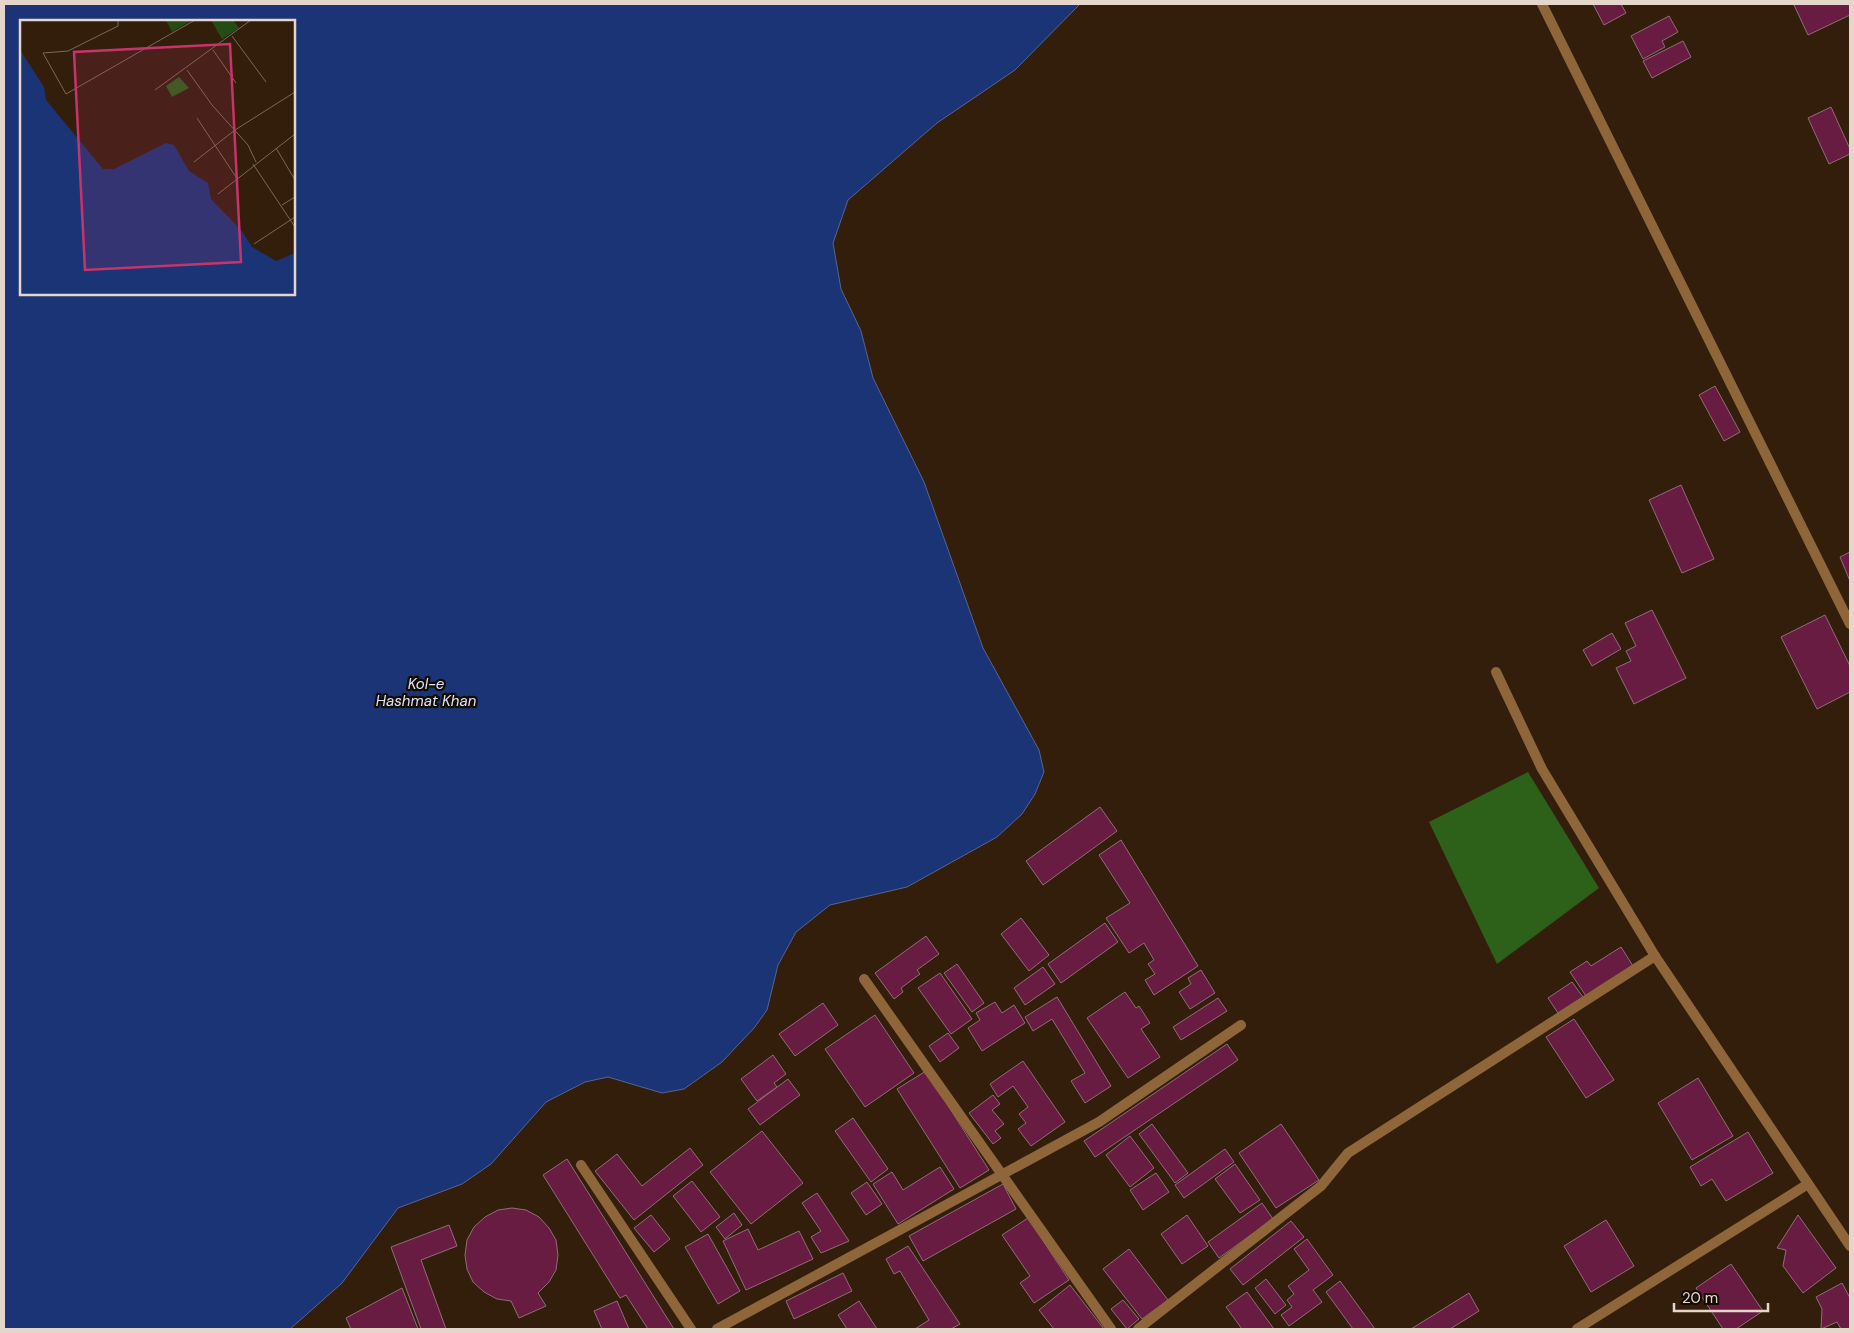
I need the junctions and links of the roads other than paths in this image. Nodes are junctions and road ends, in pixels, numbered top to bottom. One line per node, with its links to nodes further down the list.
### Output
1 (1542, 4): 2 (street)
2 (1850, 624)
3 (1496, 672): 4 (street)
4 (1655, 956): 9 (street); 14 (street)
5 (864, 979): 8 (street)
6 (1241, 1025): 8 (street)
7 (580, 1165): 11 (street)
8 (1001, 1175): 12 (street); 13 (street)
9 (1808, 1184): 10 (street); 15 (street)
10 (1850, 1246)
11 (691, 1329)
12 (716, 1329)
13 (1111, 1329)
14 (1138, 1329)
15 (1577, 1329)

